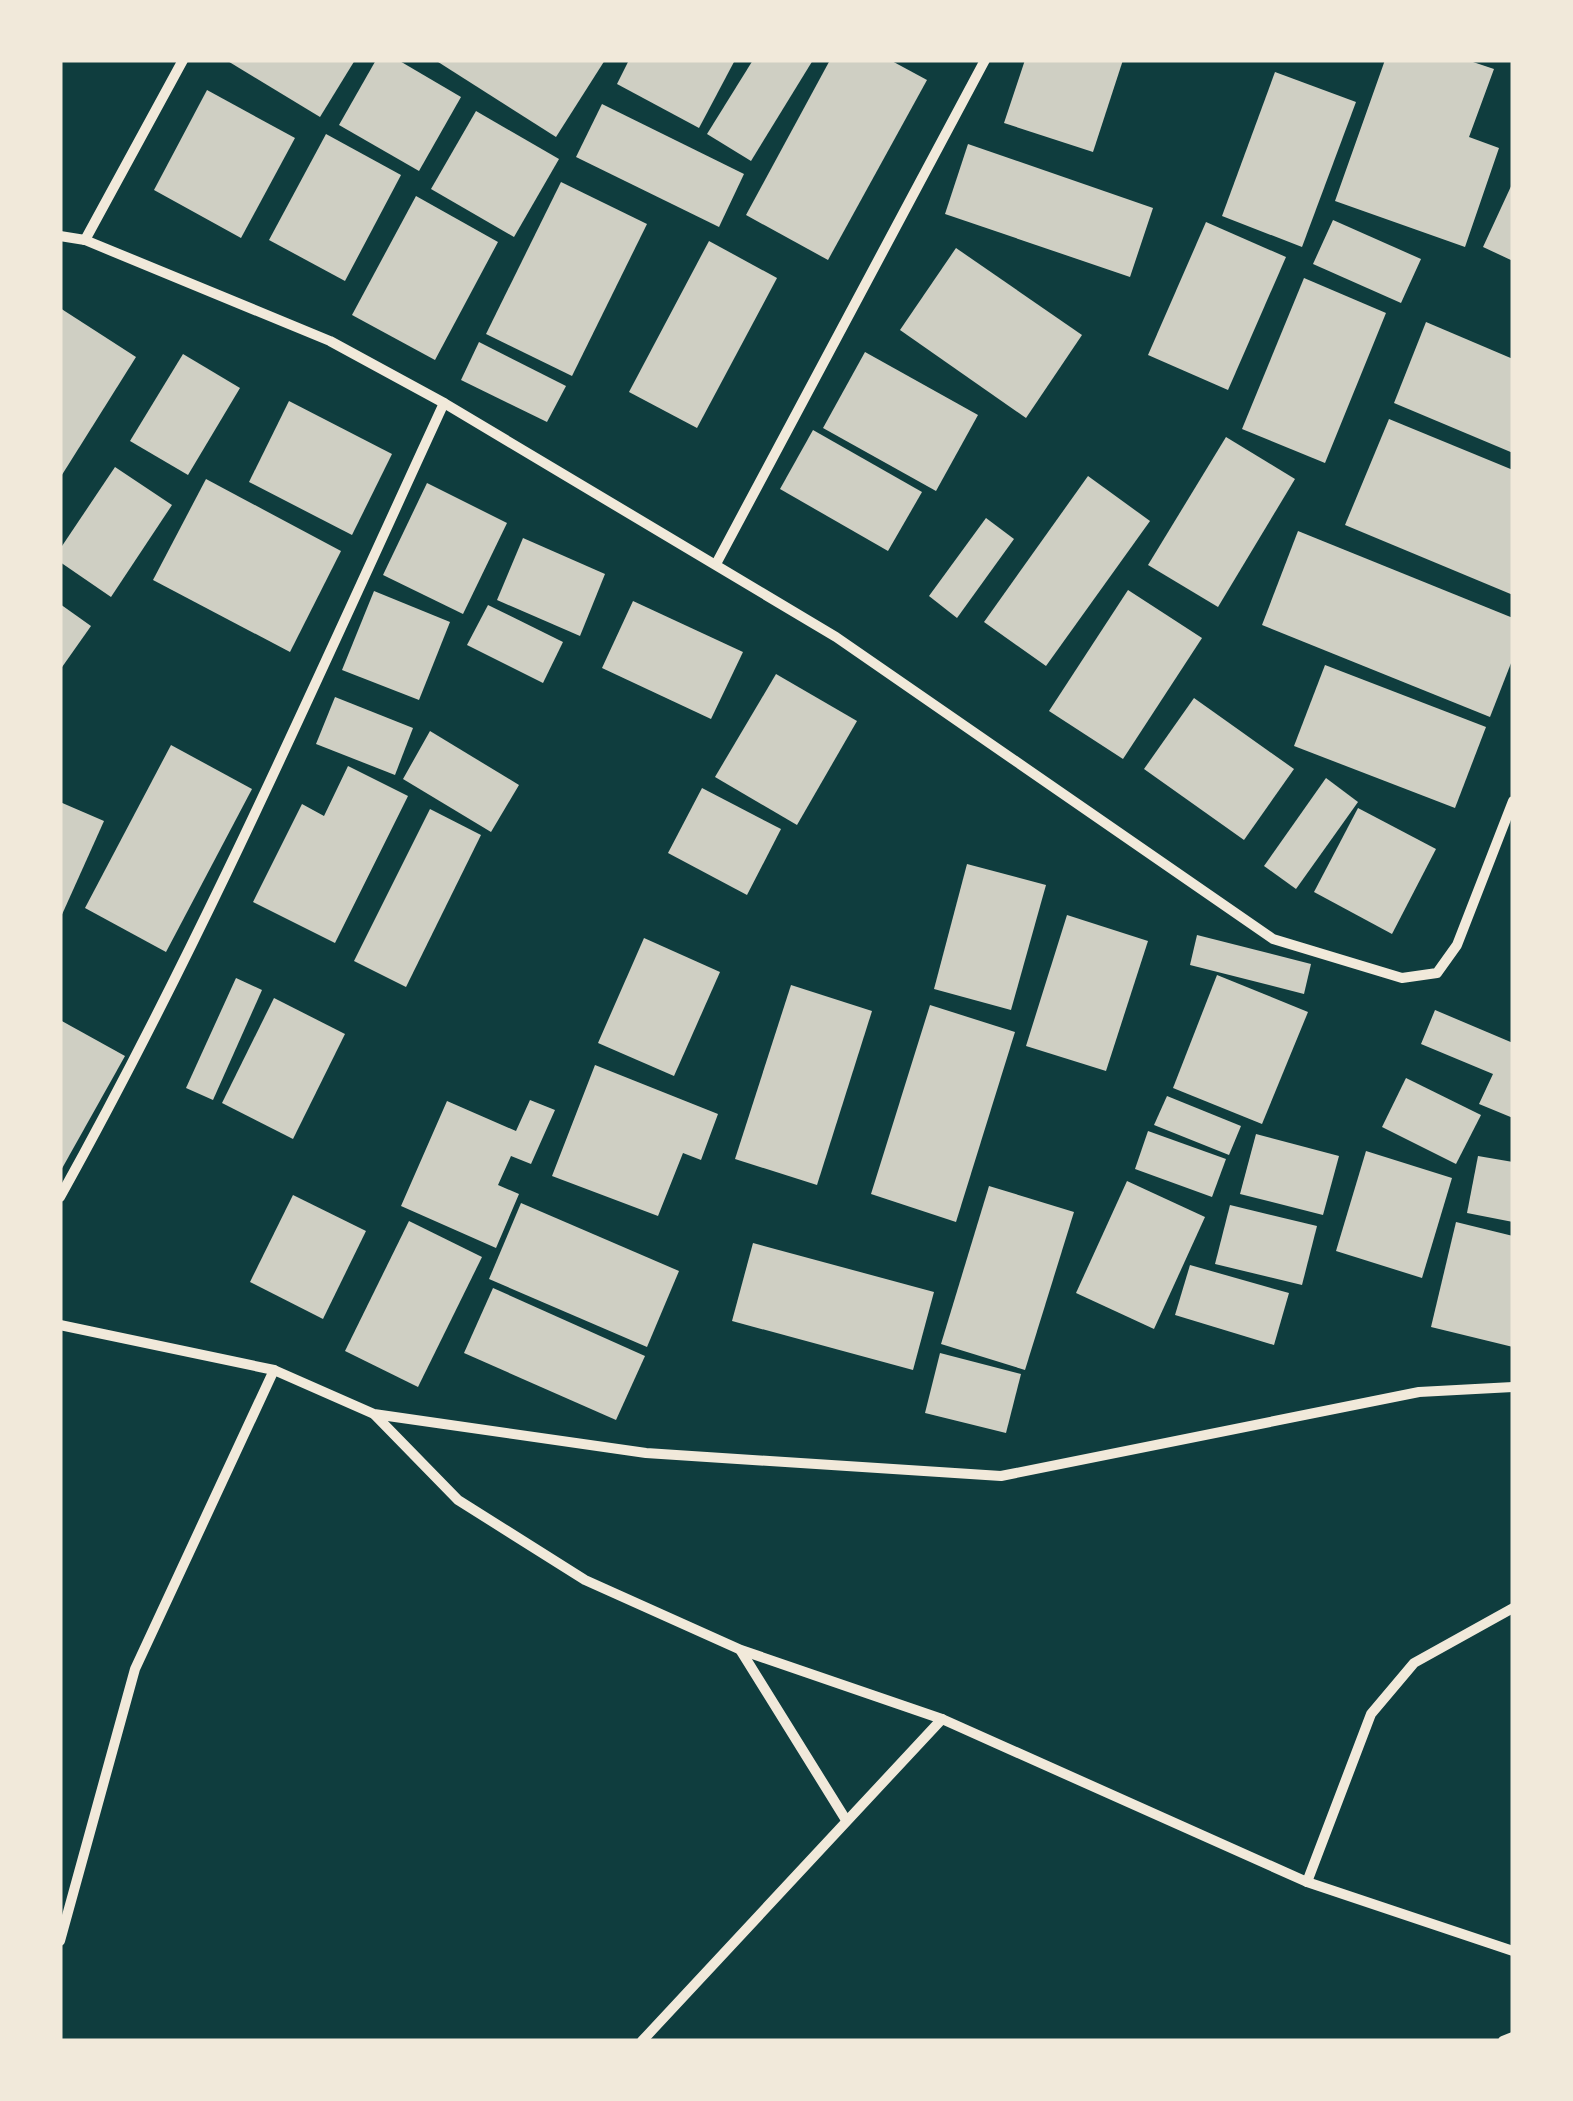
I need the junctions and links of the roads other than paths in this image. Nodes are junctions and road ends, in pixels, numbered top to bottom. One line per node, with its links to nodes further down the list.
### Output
1 (182, 60): 4 (street)
2 (985, 60): 6 (street)
3 (60, 236): 4 (street)
4 (85, 240): 5 (street)
5 (444, 403): 6 (street); 8 (street)
6 (716, 564): 7 (street)
7 (1513, 800)
8 (60, 1197)
9 (60, 1325): 10 (street)
10 (274, 1370): 12 (street); 18 (street)
11 (1513, 1387): 12 (street)
12 (374, 1414): 14 (street)
13 (1513, 1608): 17 (street)
14 (741, 1650): 15 (street); 16 (street)
15 (942, 1719): 16 (street); 17 (street)
16 (846, 1820): 21 (street)
17 (1306, 1882): 19 (street)
18 (60, 1940)
19 (1513, 1951)
20 (1513, 2038): 22 (street)
21 (642, 2041)
22 (1503, 2041)

